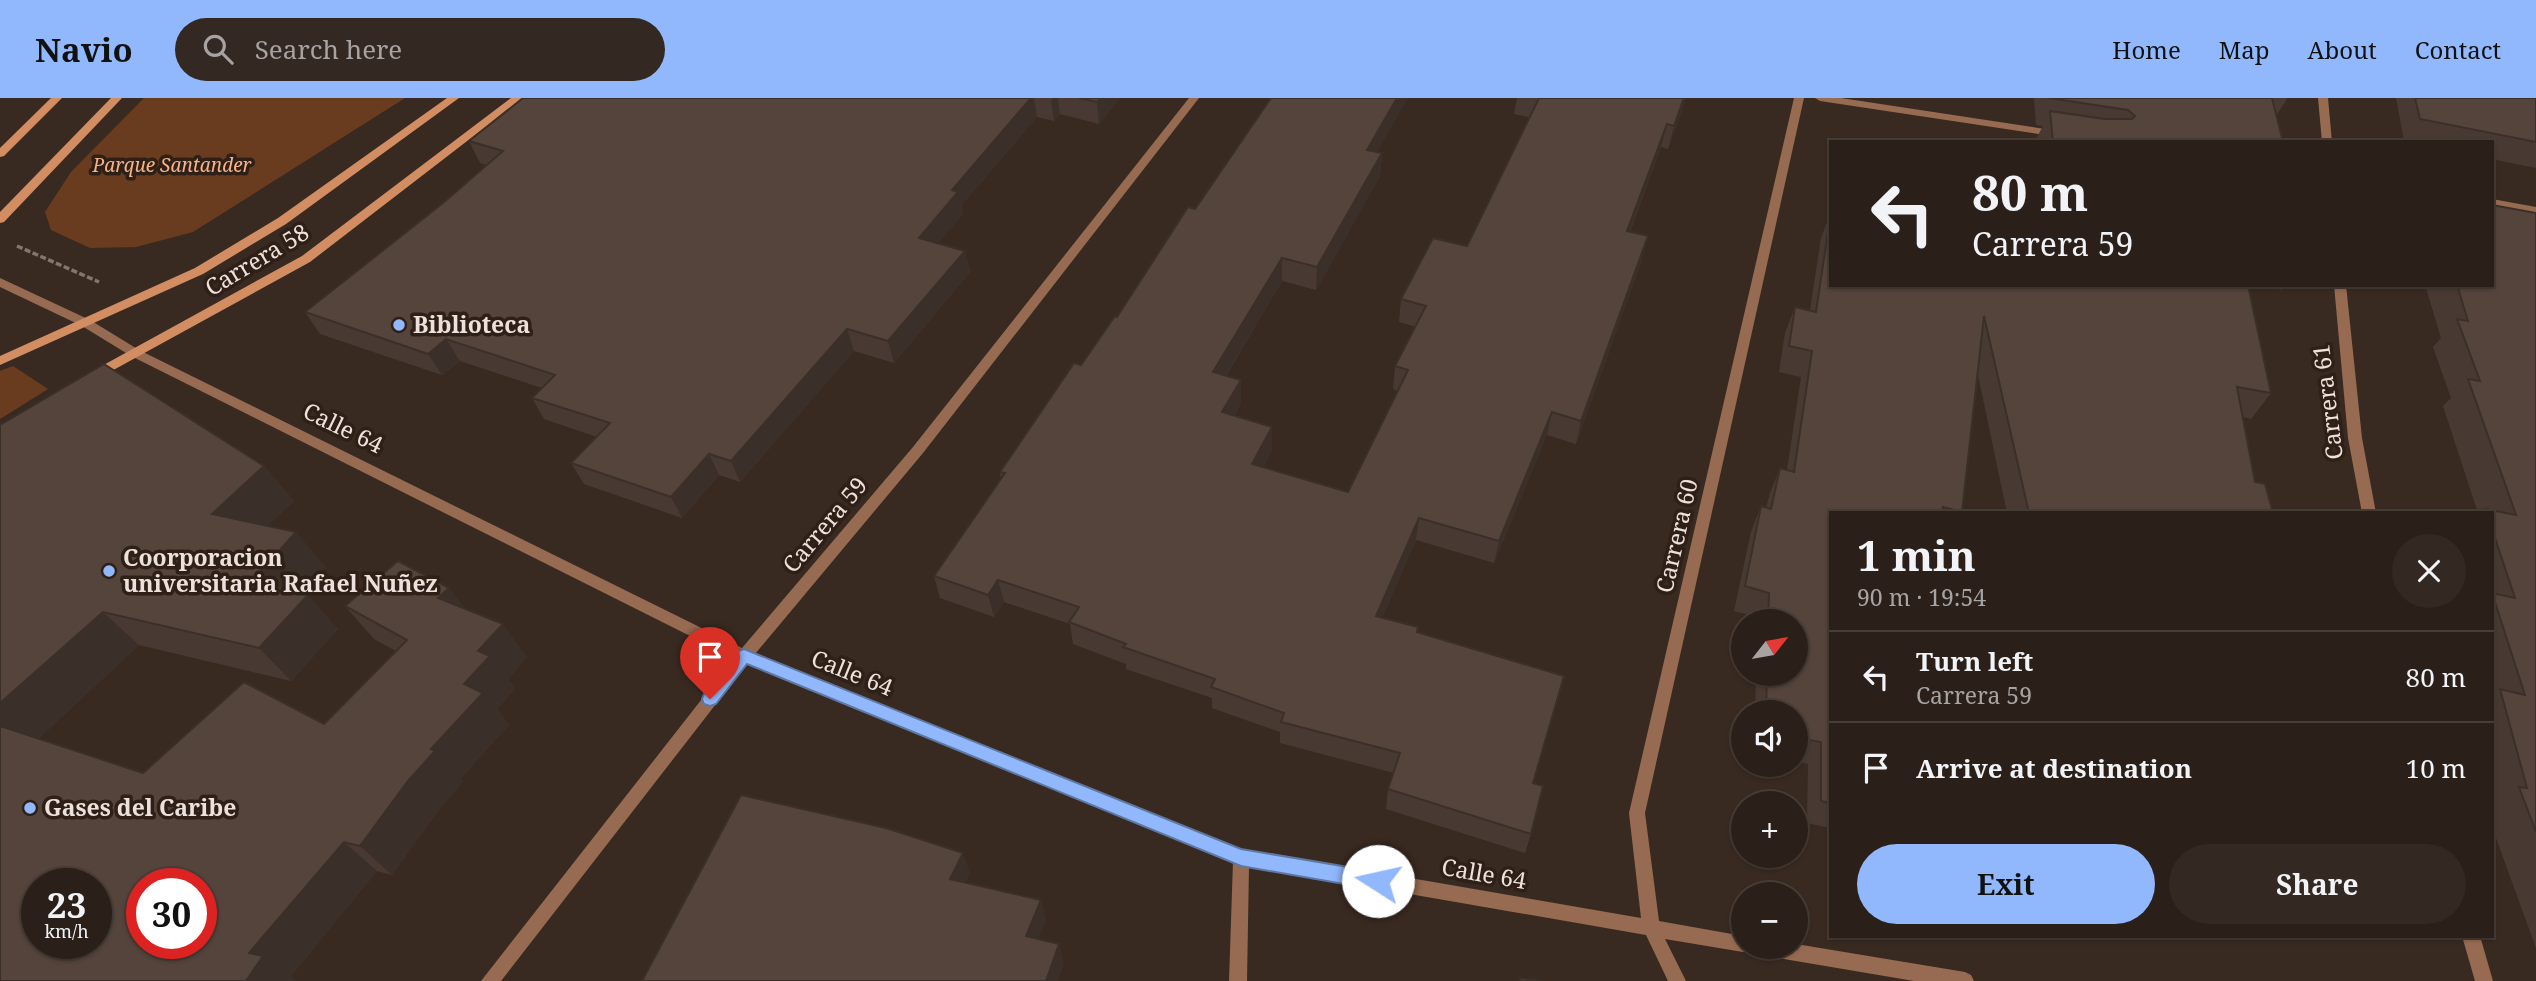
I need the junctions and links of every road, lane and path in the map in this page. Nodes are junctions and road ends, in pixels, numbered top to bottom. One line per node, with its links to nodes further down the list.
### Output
1 (57, 98): 11 (street)
2 (117, 98): 14 (street)
3 (454, 98): 19 (street, Carrera 58)
4 (519, 98): 20 (street, Carrera 58)
5 (1194, 98): 24 (street, Carrera 59)
6 (1799, 98): 26 (street, Carrera 60)
7 (1820, 98): 9 (street)
8 (2323, 98): 10 (street)
9 (2072, 136)
10 (2327, 140)
11 (0, 153)
12 (2494, 203): 13 (street)
13 (2536, 211)
14 (0, 219)
15 (15, 245): 17 (path)
16 (0, 282): 19 (street, Calle 64)
17 (102, 283)
18 (2340, 287): 23 (street, Carrera 61)
19 (86, 323): 20 (street, Calle 64); 21 (street, Carrera 58)
20 (135, 352): 22 (street, Carrera 58); 24 (street, Calle 64)
21 (0, 361)
22 (78, 384)
23 (2369, 511)
24 (744, 656): 25 (street, Calle 64); 30 (street, Carrera 59)
25 (1241, 857): 26 (street, Calle 64); 31 (street)
26 (1651, 928): 28 (street, Calle 64); 32 (street, Carrera 60)
27 (2472, 938): 34 (street)
28 (1731, 942)
29 (1808, 955): 33 (street)
30 (490, 981)
31 (1238, 981)
32 (1677, 981)
33 (1965, 981)
34 (2484, 981)

